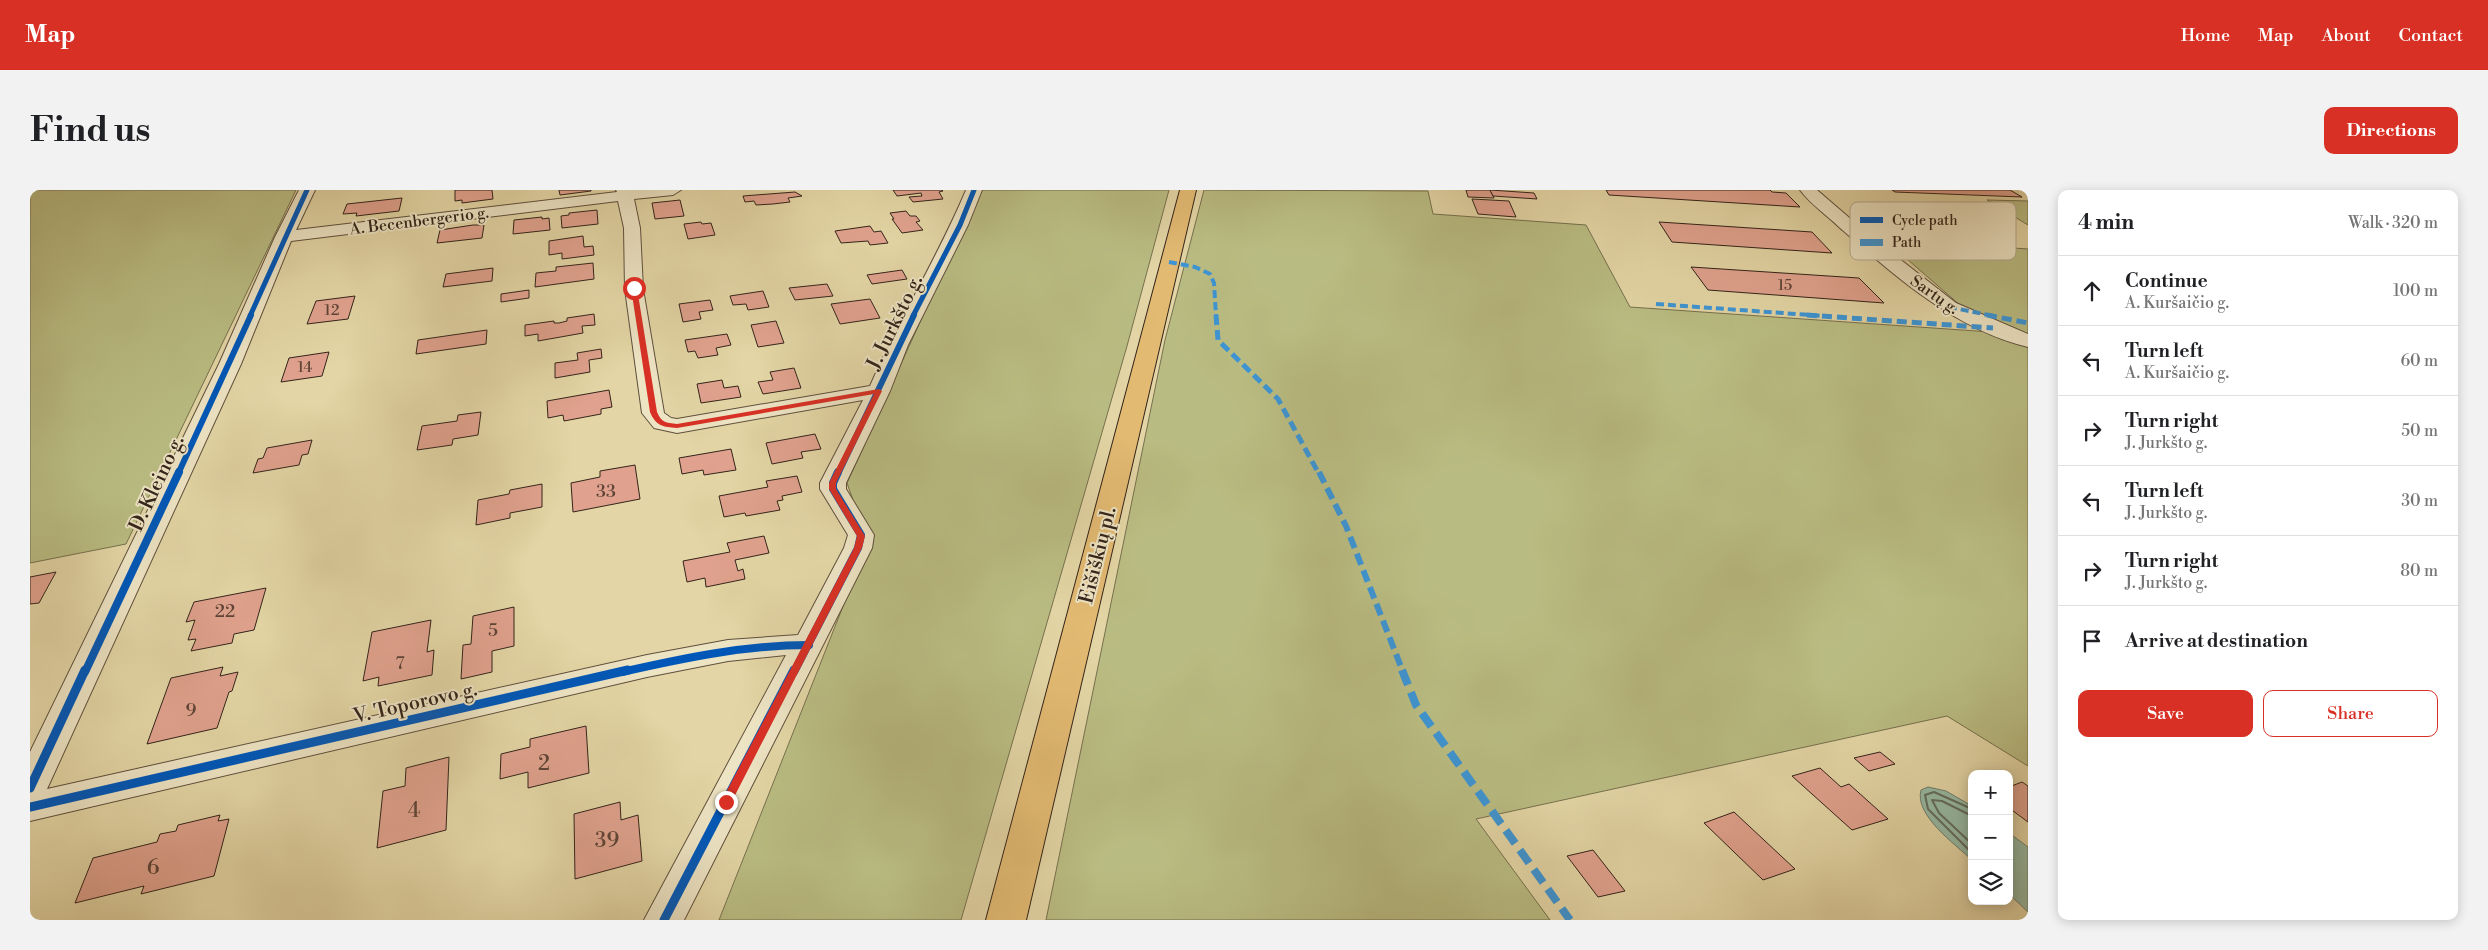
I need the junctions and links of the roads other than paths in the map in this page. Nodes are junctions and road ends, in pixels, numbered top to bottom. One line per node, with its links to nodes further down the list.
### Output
1 (307, 190): 8 (street, D. Kleino g.)
2 (673, 190): 6 (street, A. Becenbergerio g.)
3 (974, 190): 11 (street, J. Jurkšto g.)
4 (1188, 190): 16 (main road, Eišiškių pl.)
5 (1808, 190): 7 (street, Sartų g.)
6 (625, 193): 8 (street, A. Becenbergerio g.); 11 (street)
7 (1850, 226)
8 (284, 237): 13 (street, D. Kleino g.)
9 (1890, 260): 10 (street, Sartų g.)
10 (2028, 341)
11 (879, 391): 12 (street, J. Jurkšto g.)
12 (809, 645): 14 (street, V. Toporovo g.); 15 (street, J. Jurkšto g.)
13 (30, 788)
14 (30, 807)
15 (664, 920)
16 (1006, 920)

